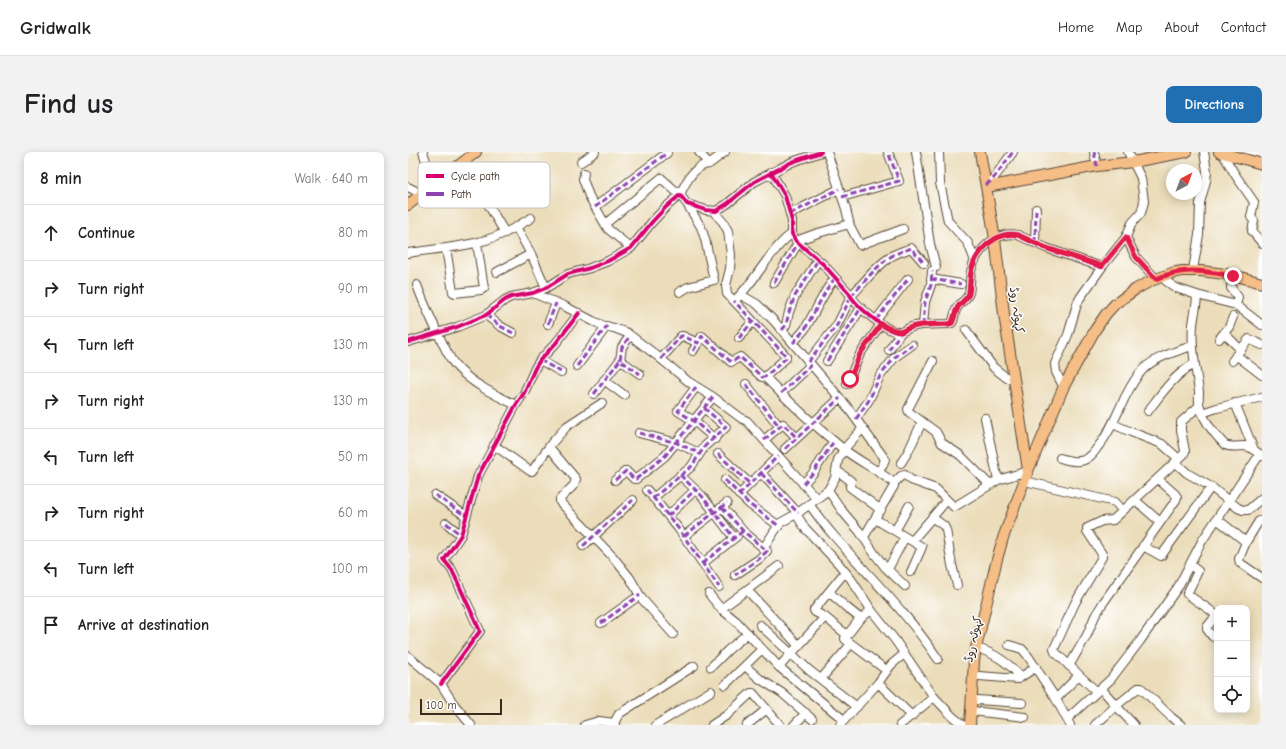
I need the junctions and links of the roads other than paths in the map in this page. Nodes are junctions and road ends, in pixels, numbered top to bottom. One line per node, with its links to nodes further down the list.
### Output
1 (423, 152): 19 (street)
2 (476, 152): 20 (main road)
3 (595, 152): 21 (street)
4 (699, 152): 23 (street)
5 (725, 152): 23 (street)
6 (821, 152): 26 (street)
7 (827, 152): 30 (street)
8 (888, 152): 34 (street)
9 (916, 152): 64 (street)
10 (939, 152): 59 (street)
11 (980, 152): 28 (main road, کہوٹہ روڈ)
12 (1013, 152): 28 (street)
13 (1094, 152): 25 (street)
14 (1128, 152): 22 (street)
15 (1186, 152): 22 (main road)
16 (1204, 152): 62 (street)
17 (1221, 152): 24 (main road); 53 (street)
18 (667, 153): 37 (street)
19 (426, 162)
20 (463, 162)
21 (581, 162)
22 (1132, 162): 25 (main road); 48 (street)
23 (709, 164): 32 (street)
24 (1262, 164)
25 (1097, 166): 28 (main road)
26 (771, 172): 40 (street); 41 (street)
27 (584, 173): 37 (street)
28 (987, 186): 50 (main road, کہوٹہ روڈ)
29 (408, 187): 31 (street)
30 (839, 188): 34 (street); 41 (street)
31 (418, 193)
32 (680, 195): 35 (street); 43 (street); 55 (street)
33 (418, 197): 36 (main road)
34 (842, 198): 44 (street)
35 (687, 204): 40 (street); 75 (street)
36 (408, 205)
37 (595, 207): 43 (street)
38 (490, 208): 47 (street)
39 (1036, 209): 52 (street)
40 (713, 211): 80 (street)
41 (790, 214): 49 (street)
42 (531, 218): 45 (street)
43 (605, 224): 55 (street)
44 (849, 224): 46 (street); 49 (street)
45 (516, 227): 47 (street); 57 (street)
46 (903, 229)
47 (505, 233): 51 (street)
48 (1126, 237): 61 (street); 67 (street)
49 (795, 239): 58 (street); 69 (street); 77 (street)
50 (996, 239): 52 (street); 59 (street); 121 (main road, کہوٹہ روڈ)
51 (477, 243): 54 (street); 54 (street)
52 (1035, 243): 61 (street)
53 (1262, 243)
54 (446, 248): 56 (street)
55 (631, 248): 73 (street)
56 (408, 253)
57 (531, 254): 63 (street); 73 (street)
58 (818, 260): 65 (street); 93 (street)
59 (975, 260): 90 (street)
60 (924, 263): 79 (street)
61 (1102, 266): 125 (street)
62 (1193, 270): 67 (main road); 70 (main road)
63 (497, 272)
64 (933, 272): 71 (street); 90 (street)
65 (835, 278): 79 (street); 102 (street)
66 (908, 279): 88 (street)
67 (1161, 280): 68 (main road); 78 (street); 125 (main road); 167 (main road)
68 (1232, 281): 74 (main road); 82 (street)
69 (774, 283)
70 (1262, 283)
71 (962, 284)
72 (417, 285): 97 (street)
73 (546, 288): 76 (street)
74 (1262, 289)
75 (680, 292)
76 (533, 293): 81 (street); 85 (street)
77 (741, 295): 80 (street); 93 (street)
78 (1197, 295): 82 (street); 105 (street)
79 (851, 297): 83 (street); 114 (street)
80 (734, 301): 87 (street)
81 (556, 303): 84 (street); 89 (street)
82 (1236, 305): 91 (street)
83 (861, 308): 88 (street); 112 (street)
84 (579, 313): 92 (street); 110 (street)
85 (486, 315): 96 (street); 97 (street)
86 (1233, 317): 108 (street)
87 (753, 321): 99 (street); 120 (street)
88 (879, 322): 95 (street); 124 (street)
89 (548, 324)
90 (923, 325): 95 (street)
91 (1262, 325)
92 (607, 326): 98 (street); 116 (street)
93 (782, 330): 102 (street)
94 (966, 330): 121 (street)
95 (901, 332): 106 (street)
96 (513, 333)
97 (438, 334): 100 (street); 135 (street)
98 (630, 336): 109 (street); 111 (street)
99 (739, 338)
100 (408, 342)
101 (698, 343): 107 (street); 109 (street); 120 (street)
102 (792, 344): 114 (street)
103 (912, 345): 140 (street)
104 (1262, 345): 108 (street)
105 (1192, 346): 115 (street); 144 (street)
106 (889, 350)
107 (693, 351)
108 (1236, 355): 119 (street)
109 (661, 359): 126 (street)
110 (540, 360): 117 (street); 135 (street)
111 (620, 360): 118 (street); 122 (street)
112 (827, 361)
113 (933, 361): 142 (street)
114 (809, 363): 127 (street); 131 (street)
115 (1194, 364): 137 (street); 138 (street)
116 (577, 366)
117 (561, 372)
118 (640, 374)
119 (1262, 375)
120 (765, 377): 127 (street)
121 (1014, 378): 167 (main road, کہوٹہ روڈ)
122 (604, 380): 128 (street); 129 (street)
123 (746, 384): 145 (street)
124 (847, 384)
125 (1064, 386): 167 (main road)
126 (696, 387): 130 (street); 141 (street)
127 (781, 393): 143 (street)
128 (594, 394)
129 (624, 395)
130 (713, 397): 136 (street); 150 (street)
131 (840, 398): 140 (street); 143 (street)
132 (1261, 399): 134 (street)
133 (602, 402): 154 (street)
134 (1235, 403): 137 (street); 158 (street)
135 (516, 405): 153 (street)
136 (704, 408): 141 (street); 148 (street)
137 (1201, 410): 158 (street); 162 (street)
138 (1148, 411)
139 (985, 418): 172 (street)
140 (856, 419): 146 (street)
141 (694, 421): 148 (street); 152 (street)
142 (922, 422): 163 (street); 176 (street)
143 (813, 423): 149 (street); 151 (street)
144 (1113, 424): 161 (street); 162 (street)
145 (779, 426): 149 (street); 150 (street)
146 (862, 428): 156 (street); 165 (street)
147 (639, 433): 152 (street)
148 (715, 438): 157 (street)
149 (796, 438): 155 (street)
150 (764, 440): 160 (street)
151 (834, 441): 156 (street); 175 (street)
152 (677, 443): 157 (street); 170 (street)
153 (494, 445): 154 (street); 196 (street)
154 (549, 447): 209 (street)
155 (785, 449)
156 (844, 449): 164 (street); 165 (street)
157 (699, 453): 168 (street)
158 (1259, 453): 189 (street)
159 (718, 454): 174 (street)
160 (778, 456): 166 (street); 175 (street)
161 (1060, 458)
162 (1178, 461): 169 (street); 177 (street)
163 (901, 463)
164 (836, 470): 180 (street); 192 (street)
165 (878, 472): 173 (street)
166 (761, 473): 174 (street); 195 (street)
167 (1030, 475): 172 (street); 193 (street); 248 (main road, کہوٹہ روڈ)
168 (680, 476): 179 (street); 183 (street)
169 (1158, 479): 188 (street); 202 (street)
170 (615, 480)
171 (725, 480): 182 (street)
172 (998, 480): 176 (street)
173 (894, 483): 187 (street); 192 (street)
174 (750, 484): 182 (street)
175 (803, 484): 185 (street)
176 (990, 485): 187 (street)
177 (1211, 487): 189 (street); 215 (street)
178 (646, 490): 183 (street)
179 (695, 490): 194 (street); 197 (street)
180 (828, 490): 185 (street); 211 (street)
181 (435, 495): 196 (street)
182 (740, 495): 204 (street)
183 (653, 498): 197 (street)
184 (1262, 498): 189 (street)
185 (817, 499): 190 (street)
186 (633, 500): 209 (street)
187 (947, 500): 198 (street)
188 (1135, 500): 193 (street); 202 (street)
189 (1230, 500): 200 (street)
190 (809, 504): 195 (street); 252 (street)
191 (909, 506): 206 (street)
192 (880, 510): 199 (street)
193 (1123, 511): 255 (street)
194 (714, 513): 205 (street); 208 (street); 210 (street)
195 (797, 514): 204 (street); 221 (street)
196 (466, 516): 207 (street)
197 (668, 516): 208 (street)
198 (933, 518): 212 (street); 225 (street)
199 (875, 519): 206 (street); 211 (street)
200 (1217, 519): 213 (street); 218 (street)
201 (1259, 521): 213 (street)
202 (1160, 522): 215 (street)
203 (446, 523): 207 (street)
204 (779, 526): 216 (street)
205 (743, 531): 210 (street); 216 (street)
206 (895, 531): 212 (street)
207 (461, 535): 265 (street)
208 (684, 536): 217 (street)
209 (594, 537): 214 (street); 231 (street)
210 (734, 538): 217 (street)
211 (864, 538): 220 (street)
212 (908, 539): 220 (street); 222 (street)
213 (1246, 542): 224 (street)
214 (583, 546)
215 (1143, 546): 255 (street)
216 (763, 549): 223 (street)
217 (703, 563): 227 (street)
218 (1190, 565): 234 (street); 267 (street)
219 (779, 566): 228 (street)
220 (888, 569): 226 (street)
221 (845, 572): 229 (street); 233 (street)
222 (911, 572)
223 (735, 575)
224 (1262, 578)
225 (957, 585)
226 (905, 586)
227 (719, 587)
228 (747, 590): 232 (street); 246 (street)
229 (829, 592): 235 (street); 236 (street)
230 (709, 594): 232 (street)
231 (640, 595): 238 (street); 240 (street)
232 (721, 609): 241 (street)
233 (871, 610): 236 (street); 250 (street)
234 (1214, 613)
235 (825, 617): 242 (street); 246 (street)
236 (861, 619): 242 (street)
237 (1214, 619): 243 (street)
238 (601, 623)
239 (760, 625): 249 (street)
240 (673, 634)
241 (748, 634): 247 (street); 256 (street)
242 (847, 635): 244 (street)
243 (1214, 637)
244 (851, 644): 259 (street); 263 (street)
245 (1009, 645): 258 (street)
246 (799, 646): 249 (street)
247 (762, 649): 254 (street); 257 (street)
248 (979, 649): 261 (main road, کہوٹہ روڈ); 262 (street); 276 (main road, کہوٹہ روڈ)
249 (792, 653): 257 (street); 263 (street)
250 (904, 654): 259 (street); 269 (street)
251 (408, 656): 265 (street)
252 (938, 660)
253 (694, 666): 281 (street)
254 (745, 666): 266 (street); 288 (street)
255 (1069, 666): 260 (street)
256 (711, 667)
257 (779, 667): 280 (street)
258 (1036, 667): 262 (street); 270 (street)
259 (886, 670): 264 (street)
260 (1079, 675): 267 (street); 270 (street)
261 (979, 676): 262 (street); 271 (main road, کہوٹہ روڈ)
262 (1021, 677)
263 (821, 679): 274 (street)
264 (878, 683): 274 (street); 277 (street)
265 (441, 684): 282 (street)
266 (725, 685)
267 (1099, 690): 273 (street); 279 (street)
268 (711, 691): 284 (street)
269 (934, 697): 277 (street); 290 (street)
270 (1056, 699): 279 (street)
271 (977, 700): 272 (street); 276 (main road, کہوٹہ روڈ)
272 (1022, 703)
273 (1116, 706): 293 (street); 294 (street); 295 (street)
274 (857, 707): 280 (street)
275 (767, 709): 285 (street); 286 (street); 287 (street)
276 (974, 711): 278 (street); 291 (main road, کہوٹہ روڈ); 292 (main road, کہوٹہ روڈ)
277 (912, 716): 289 (street)
278 (1025, 717)
279 (1069, 722)
280 (842, 723)
281 (614, 724): 283 (street)
282 (471, 725)
283 (585, 725)
284 (656, 725)
285 (712, 725)
286 (747, 725)
287 (780, 725)
288 (794, 725)
289 (900, 725)
290 (963, 725)
291 (970, 725)
292 (976, 725)
293 (1096, 725)
294 (1134, 725)
295 (1181, 725)

